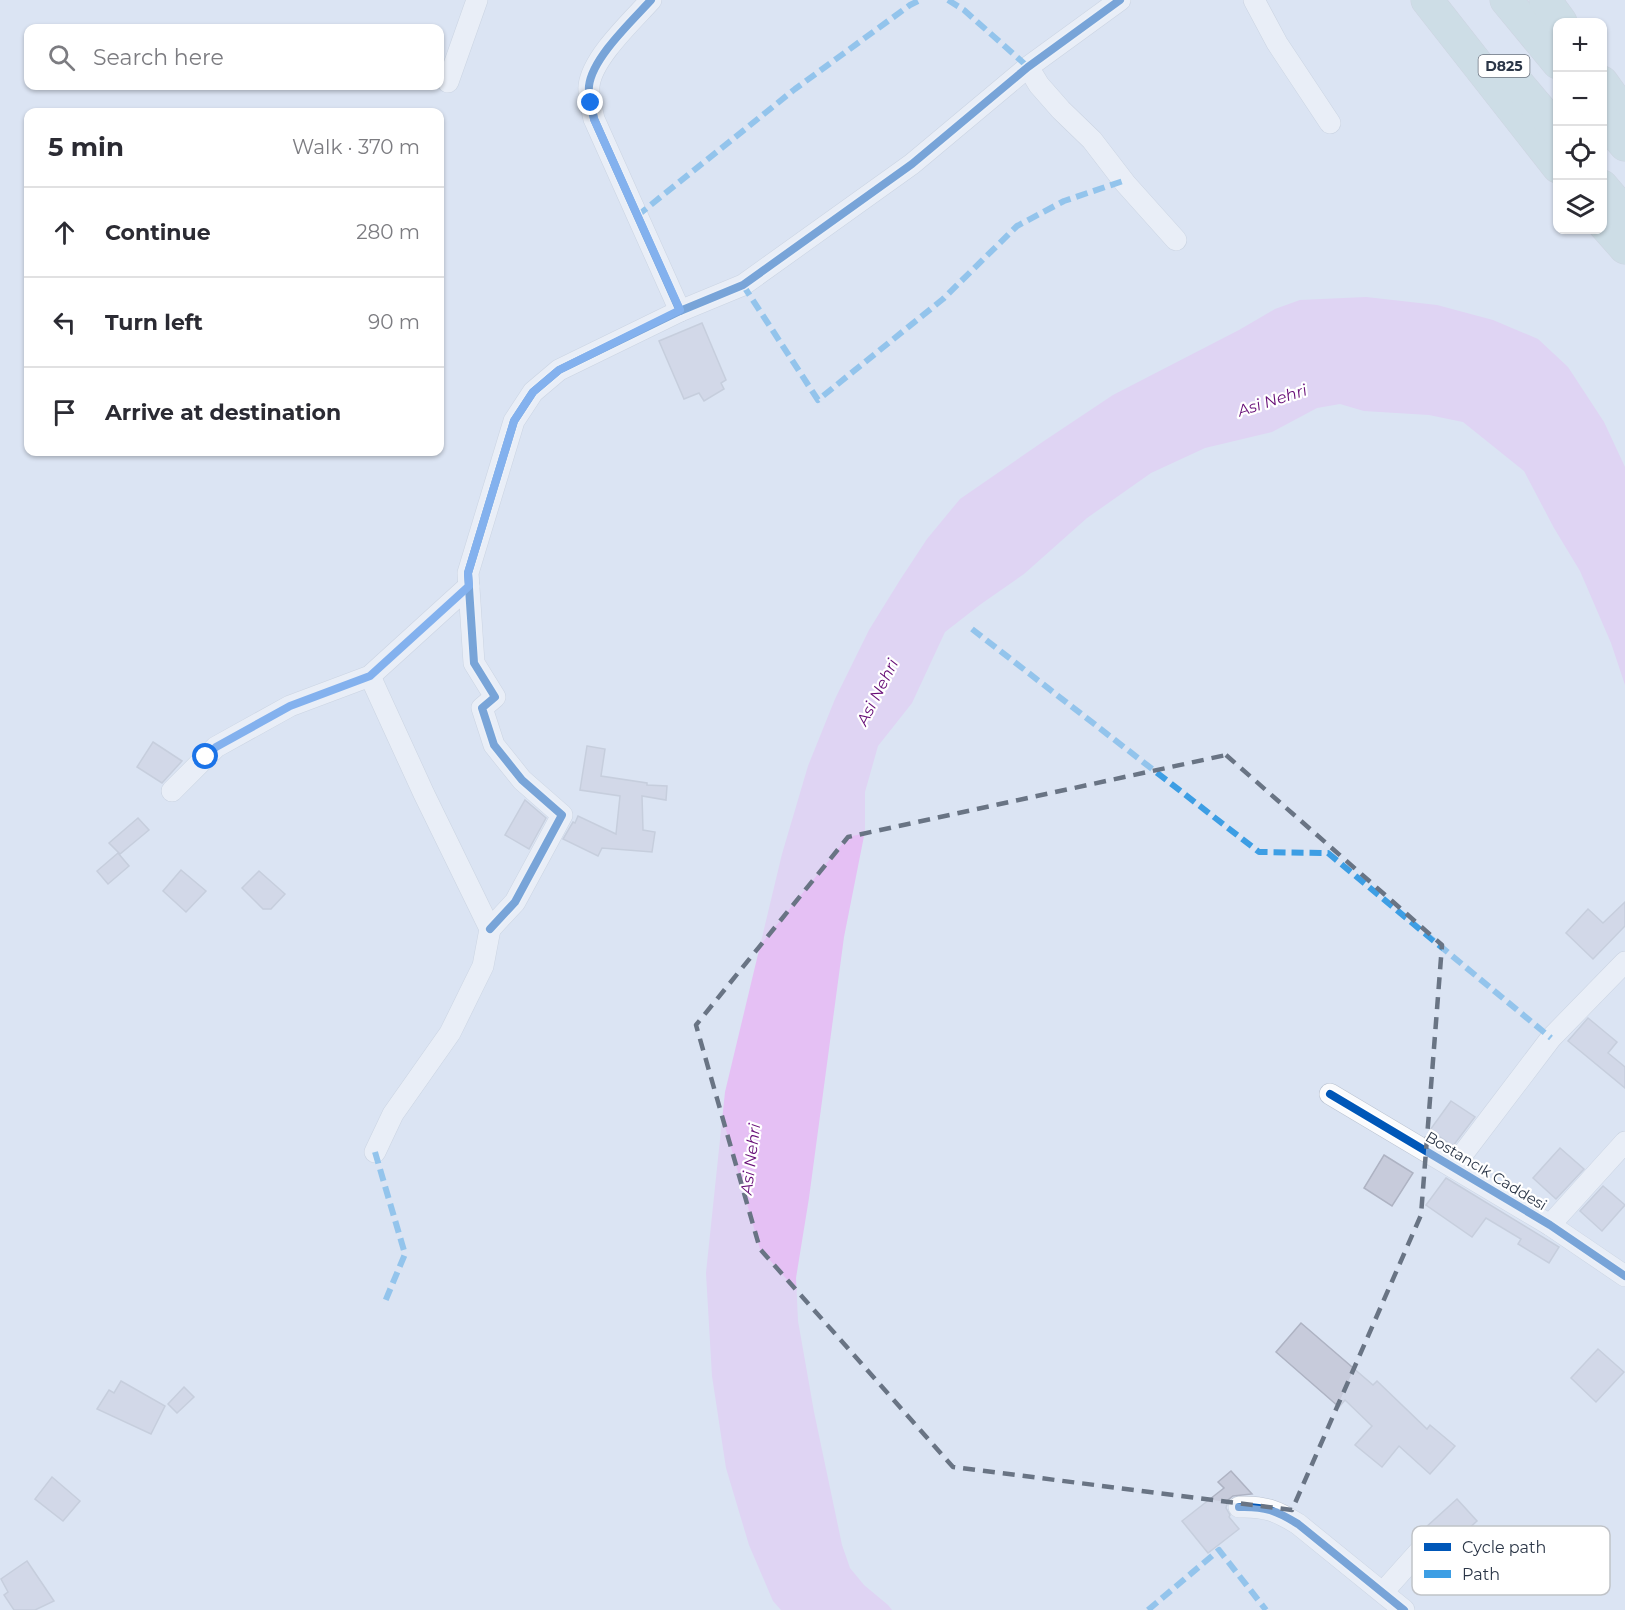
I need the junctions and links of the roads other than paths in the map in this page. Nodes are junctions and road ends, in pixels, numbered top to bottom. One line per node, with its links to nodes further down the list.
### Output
1 (651, 0): 25 (street)
2 (1120, 0): 11 (street)
3 (1254, 0): 15 (street)
4 (1427, 0): 19 (highway)
5 (1450, 0): 17 (highway, D825)
6 (1506, 0): 10 (highway, D825)
7 (1545, 0): 9 (highway)
8 (476, 1): 12 (street)
9 (1558, 18)
10 (1553, 58)
11 (1028, 67): 23 (street); 25 (street)
12 (448, 82)
13 (1607, 89): 14 (highway)
14 (1625, 114)
15 (1330, 123)
16 (1607, 124): 18 (highway)
17 (1553, 126)
18 (1625, 146)
19 (1553, 162)
20 (1607, 192): 21 (highway)
21 (1625, 213)
22 (1607, 228): 24 (highway)
23 (1176, 240)
24 (1625, 248)
25 (680, 310): 26 (street)
26 (469, 586): 27 (street); 29 (street)
27 (370, 676): 28 (street); 29 (street)
28 (172, 791)
29 (490, 929): 33 (street)
30 (1625, 962): 34 (street)
31 (1330, 1094): 34 (street, Bostancık Caddesi)
32 (1625, 1142): 35 (street)
33 (375, 1152)
34 (1453, 1167): 35 (street, Bostancık Caddesi)
35 (1550, 1224): 36 (street, Bostancık Caddesi)
36 (1625, 1276)
37 (1239, 1507): 39 (street)
38 (1412, 1560): 39 (street)
39 (1383, 1592): 40 (street)
40 (1404, 1610)

